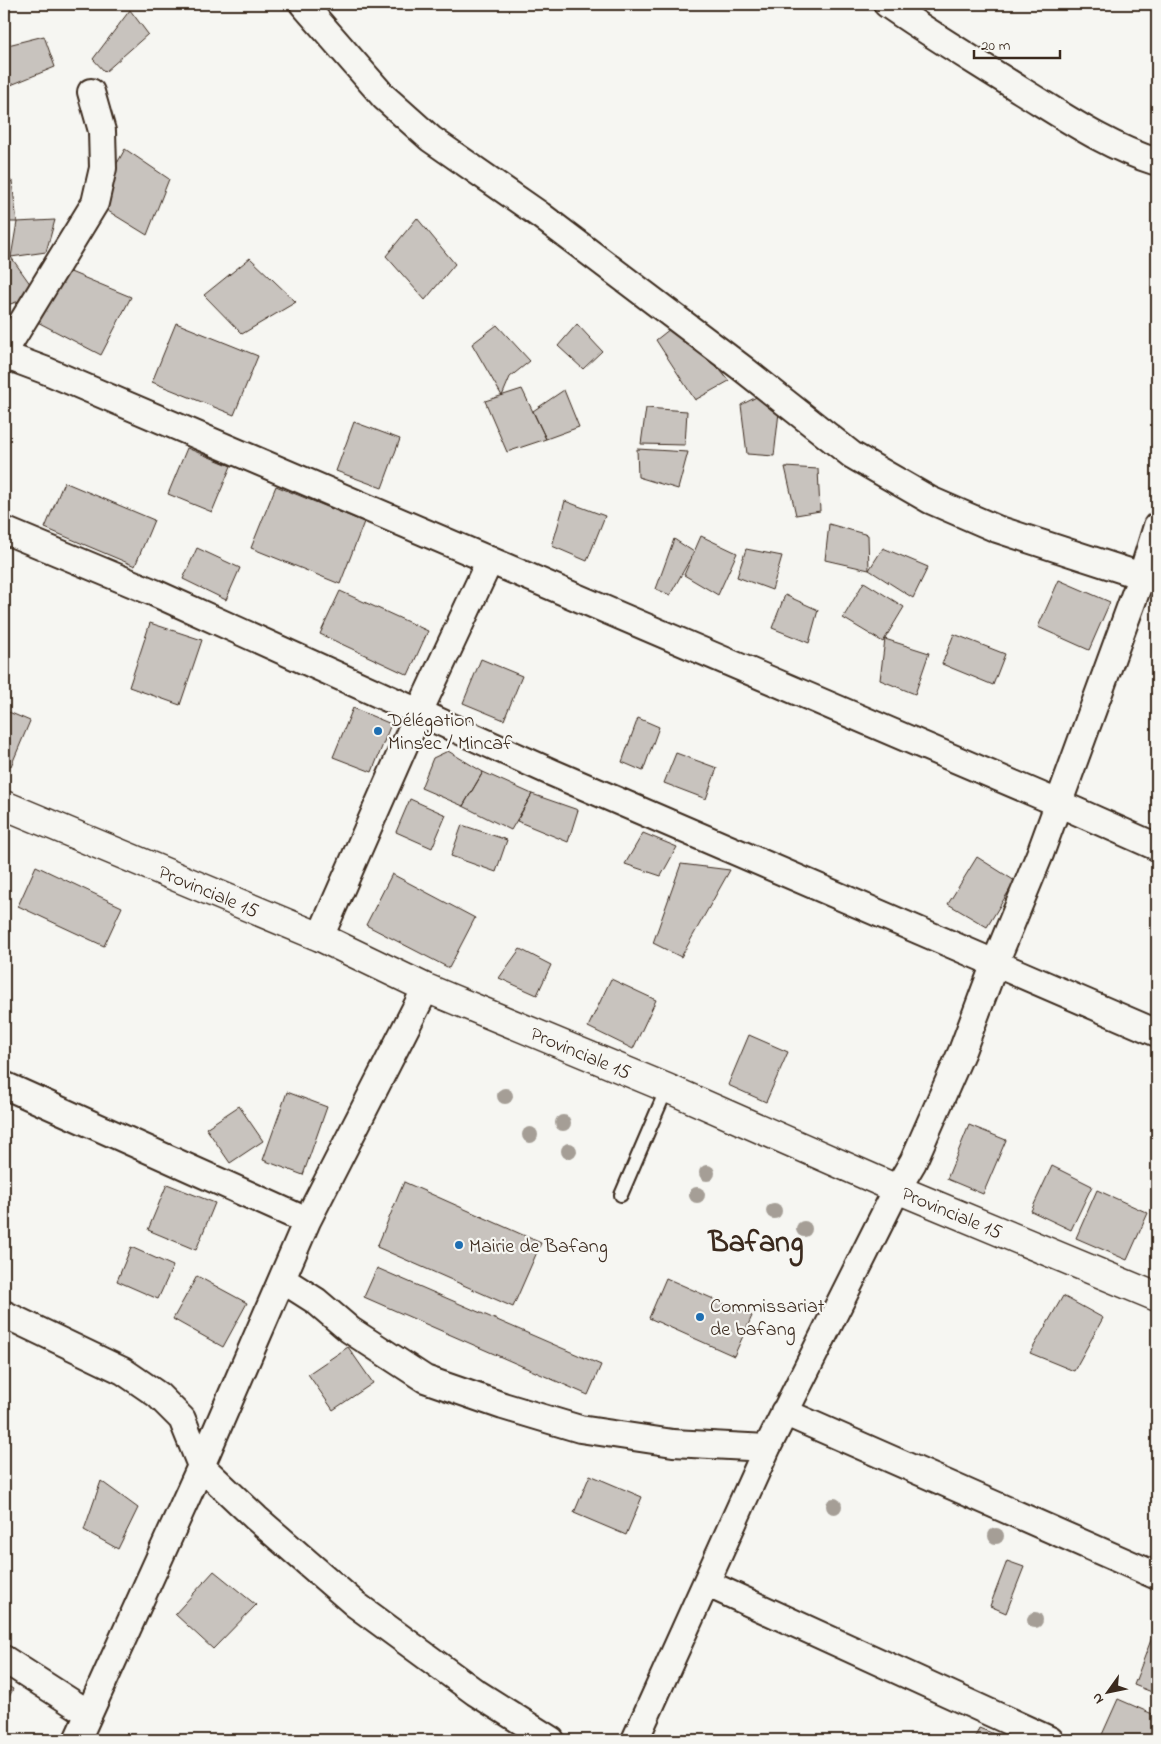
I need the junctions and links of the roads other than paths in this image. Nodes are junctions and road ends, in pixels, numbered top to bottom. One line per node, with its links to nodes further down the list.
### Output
1 (303, 4): 9 (street)
2 (887, 4): 4 (street)
3 (91, 92): 5 (street)
4 (1157, 162)
5 (4, 354): 8 (street)
6 (1157, 526): 9 (street)
7 (4, 530): 10 (street)
8 (490, 560): 10 (street); 11 (street)
9 (1149, 578): 11 (street)
10 (419, 712): 14 (street); 15 (street)
11 (1058, 803): 13 (street); 15 (street)
12 (4, 805): 14 (street, Provinciale 15)
13 (1157, 846)
14 (320, 937): 16 (street, Provinciale 15)
15 (995, 963): 17 (street); 20 (street)
16 (426, 988): 19 (street, Provinciale 15); 22 (street)
17 (1157, 1033)
18 (4, 1085): 22 (street)
19 (667, 1088): 20 (street, Provinciale 15); 21 (lane)
20 (897, 1189): 24 (street, Provinciale 15); 26 (street)
21 (621, 1195)
22 (307, 1221): 23 (street)
23 (283, 1280): 27 (street); 28 (street)
24 (1157, 1297)
25 (4, 1314): 28 (street)
26 (784, 1412): 27 (street); 29 (street)
27 (767, 1448): 30 (street)
28 (201, 1466): 32 (street); 34 (street)
29 (1157, 1576)
30 (706, 1583): 35 (street); 36 (street)
31 (4, 1658): 32 (street)
32 (88, 1713): 33 (street)
33 (76, 1740)
34 (551, 1740)
35 (635, 1740)
36 (1050, 1740)

